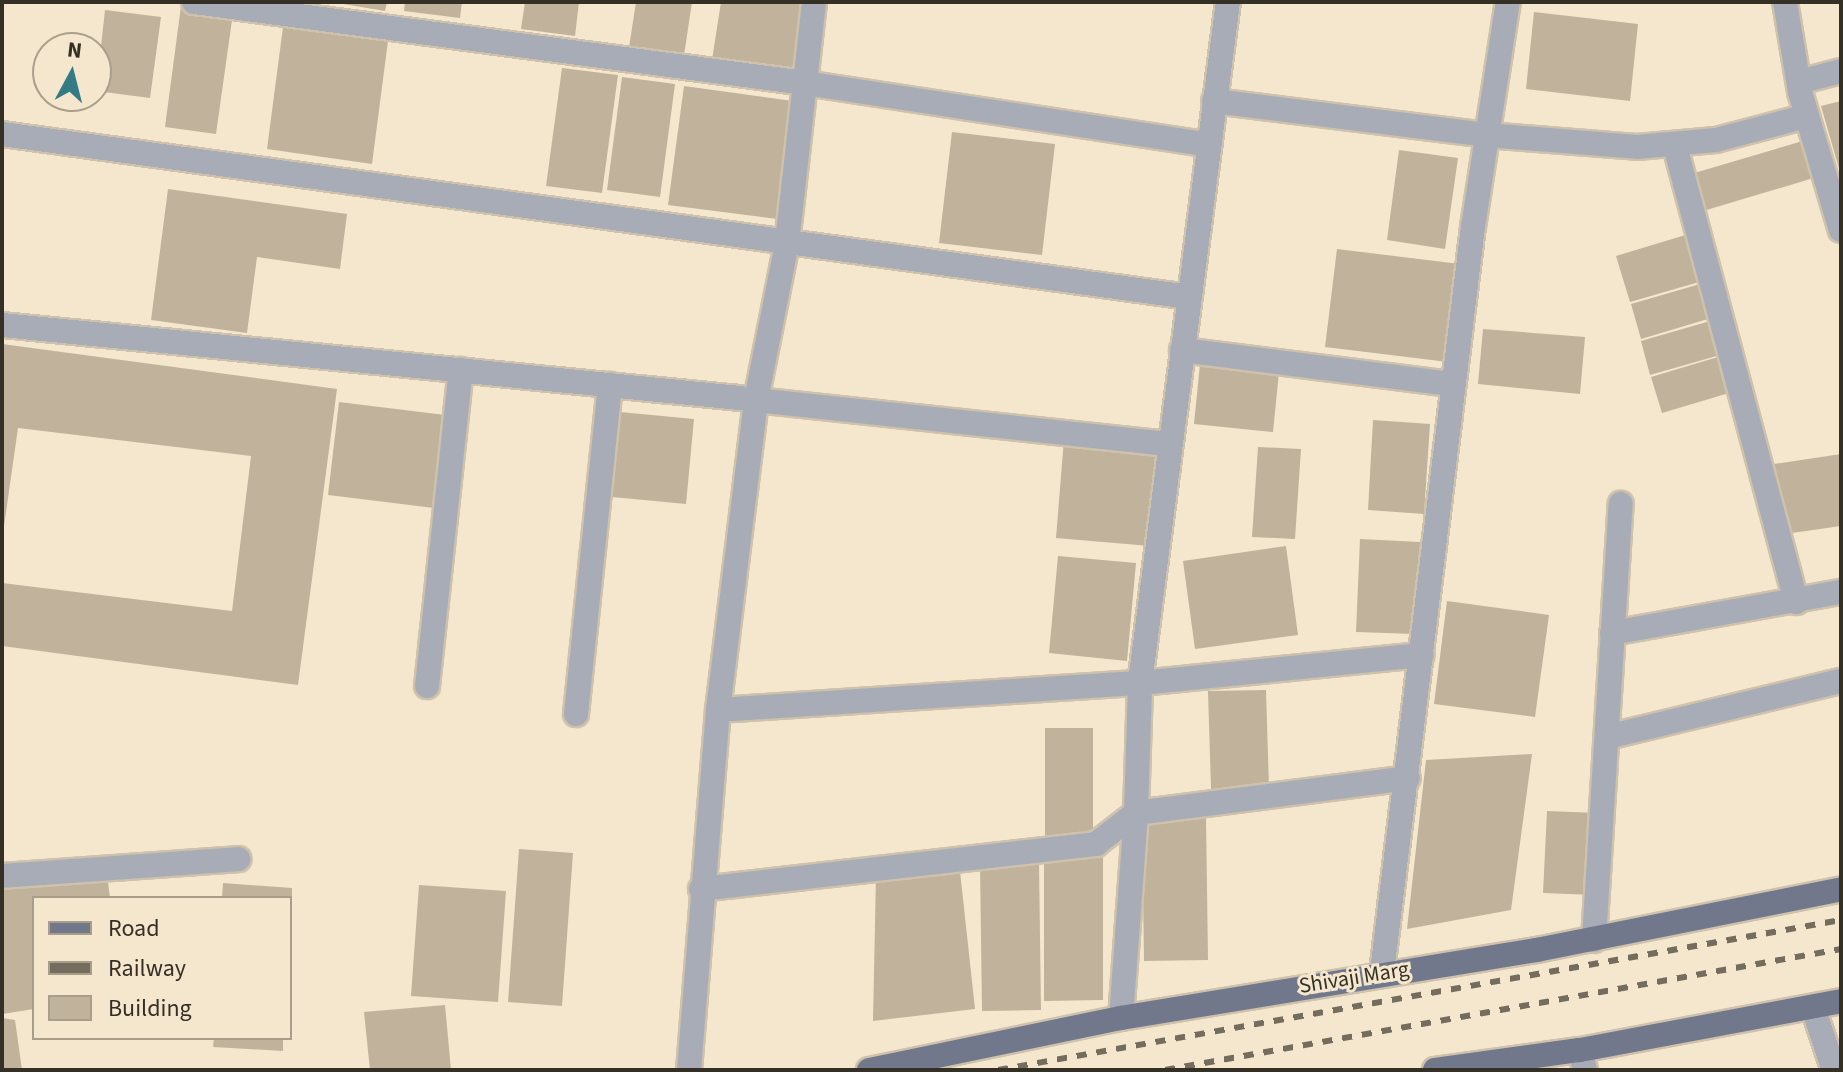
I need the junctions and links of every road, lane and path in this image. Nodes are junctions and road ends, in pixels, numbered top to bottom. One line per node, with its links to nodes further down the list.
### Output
1 (194, 2): 8 (street)
2 (814, 2): 8 (street)
3 (1228, 2): 9 (street)
4 (1508, 2): 12 (street)
5 (1785, 2): 7 (street)
6 (1841, 71): 7 (street)
7 (1799, 82): 10 (street)
8 (805, 83): 13 (street); 16 (street)
9 (1214, 101): 12 (street); 13 (street)
10 (1807, 116): 14 (street); 15 (street)
11 (2, 134): 16 (street)
12 (1486, 135): 14 (street); 21 (street)
13 (1208, 145): 17 (street)
14 (1675, 146): 27 (street)
15 (1841, 230)
16 (787, 243): 17 (street); 23 (street)
17 (1189, 297): 19 (street)
18 (2, 325): 20 (street)
19 (1182, 350): 21 (street); 24 (street)
20 (461, 370): 22 (street); 32 (street)
21 (1453, 384): 29 (street)
22 (610, 385): 23 (street); 34 (street)
23 (748, 399): 24 (street); 33 (street)
24 (1170, 444): 31 (street)
25 (1621, 504): 28 (street)
26 (1841, 592): 27 (street)
27 (1796, 602): 28 (street)
28 (1612, 633): 35 (street)
29 (1422, 655): 31 (street); 36 (street)
30 (1841, 681): 35 (street)
31 (1140, 683): 33 (street); 37 (street)
32 (427, 686)
33 (718, 710): 40 (street)
34 (576, 714)
35 (1607, 737): 42 (street)
36 (1408, 778): 37 (street); 43 (street)
37 (1136, 813): 40 (street); 46 (street)
38 (238, 859): 39 (street)
39 (2, 876)
40 (701, 889): 48 (street)
41 (1841, 889): 42 (main road, Shivaji Marg)
42 (1594, 940): 43 (main road, Shivaji Marg)
43 (1382, 972): 46 (main road, Shivaji Marg)
44 (1841, 1001): 45 (main road)
45 (1813, 1007): 47 (main road); 51 (street)
46 (1121, 1018): 49 (main road, Shivaji Marg)
47 (1582, 1060): 50 (main road)
48 (689, 1070)
49 (869, 1070)
50 (1435, 1070)
51 (1834, 1070)

